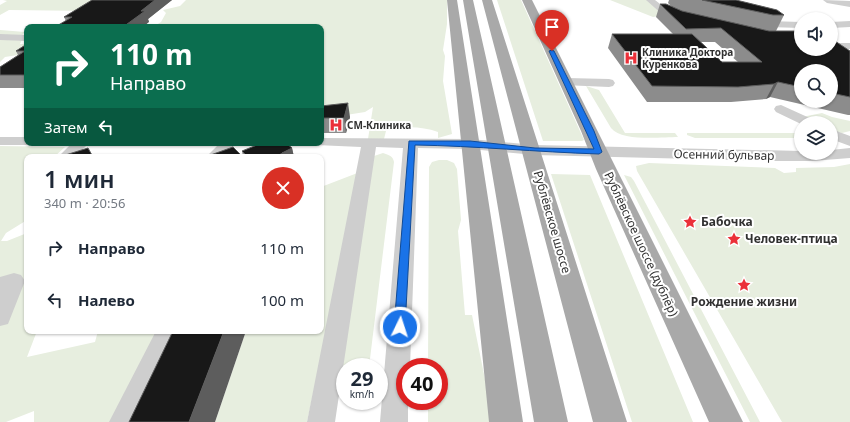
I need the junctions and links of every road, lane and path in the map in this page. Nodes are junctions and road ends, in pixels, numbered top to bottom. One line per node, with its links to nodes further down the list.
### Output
1 (452, 0): 31 (main road)
2 (468, 0): 48 (main road)
3 (486, 0): 49 (main road, Рублёвское шоссе)
4 (527, 0): 19 (main road, Рублёвское шоссе (дублёр))
5 (650, 0): 9 (street)
6 (838, 2): 7 (street)
7 (831, 10)
8 (747, 19): 10 (street)
9 (689, 22)
10 (768, 24): 12 (street); 14 (street)
11 (850, 24): 13 (street)
12 (794, 25)
13 (838, 25)
14 (779, 33)
15 (0, 38): 16 (street)
16 (24, 38)
17 (838, 46): 18 (street)
18 (850, 46)
19 (567, 82): 20 (street); 36 (main road, Рублёвское шоссе (дублёр))
20 (609, 83)
21 (781, 110): 22 (street)
22 (794, 116)
23 (531, 134): 35 (street)
24 (838, 137): 29 (street)
25 (0, 141): 26 (street)
26 (24, 141)
27 (324, 142): 28 (street, Осенний бульвар)
28 (369, 142): 30 (street, Осенний бульвар); 45 (street)
29 (850, 142)
30 (411, 143): 31 (street, Осенний бульвар); 46 (street)
31 (470, 144): 34 (street, Осенний бульвар); 47 (main road)
32 (77, 146): 38 (street)
33 (226, 146): 39 (street)
34 (505, 146): 35 (street, Осенний бульвар); 40 (street)
35 (535, 150): 36 (street, Осенний бульвар)
36 (599, 152): 37 (street, Осенний бульвар); 50 (main road, Рублёвское шоссе (дублёр))
37 (850, 153)
38 (69, 154)
39 (217, 154)
40 (511, 177)
41 (0, 284): 42 (street)
42 (0, 317)
43 (167, 334): 44 (street)
44 (123, 422)
45 (321, 422)
46 (394, 422)
47 (506, 422)
48 (550, 422)
49 (610, 422)
50 (726, 422)

